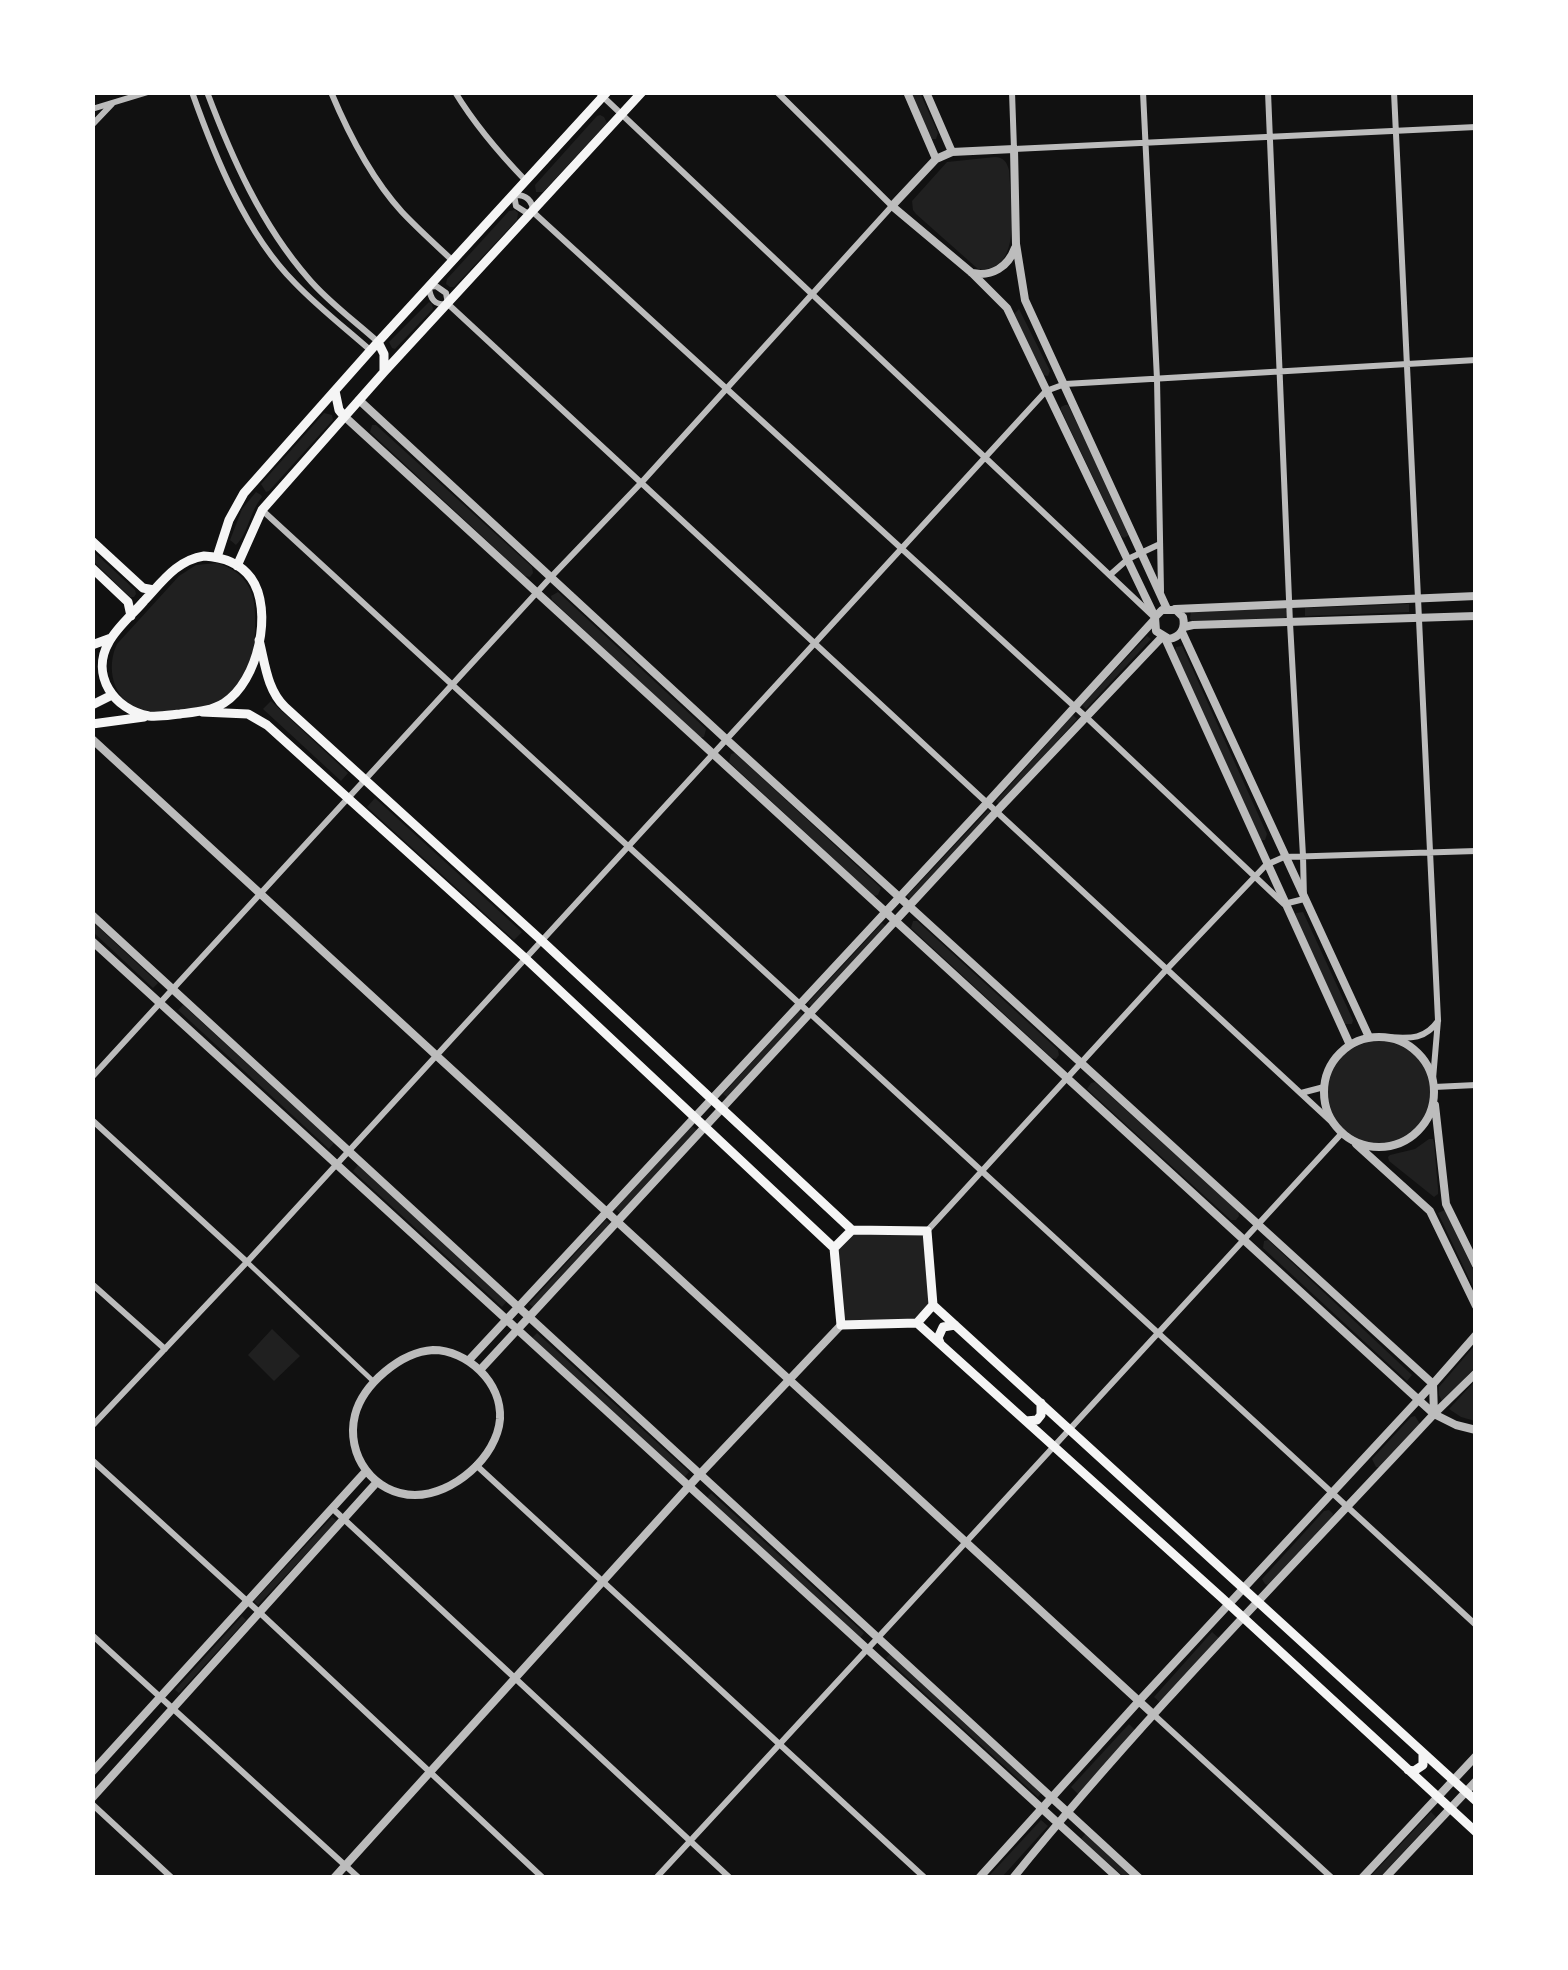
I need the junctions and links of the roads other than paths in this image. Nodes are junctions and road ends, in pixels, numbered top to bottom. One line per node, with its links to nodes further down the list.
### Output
1 (148, 92): 15 (street)
2 (192, 92): 35 (street)
3 (206, 92): 33 (street)
4 (330, 92): 31 (street)
5 (455, 92): 26 (street)
6 (642, 92): 17 (main road)
7 (778, 92): 28 (street)
8 (907, 92): 25 (street)
9 (926, 92): 24 (street)
10 (1012, 92): 23 (street)
11 (1143, 92): 22 (street)
12 (1268, 92): 21 (street)
13 (1394, 92): 20 (street)
14 (602, 94): 17 (street); 26 (main road)
15 (112, 104): 16 (street); 18 (street)
16 (92, 109)
17 (622, 115): 29 (main road); 36 (street)
18 (92, 125)
19 (1476, 127): 20 (street)
20 (1396, 131): 21 (street); 42 (street)
21 (1270, 137): 22 (street); 44 (street)
22 (1145, 143): 23 (street); 45 (street)
23 (1014, 149): 24 (street); 30 (street)
24 (952, 152): 25 (street)
25 (936, 159): 28 (street)
26 (527, 182): 27 (main road)
27 (514, 195): 29 (street); 31 (main road)
28 (892, 206): 32 (street); 36 (street)
29 (533, 212): 38 (main road); 47 (street)
30 (1016, 244): 32 (street); 37 (street)
31 (452, 261): 34 (main road)
32 (972, 273): 39 (street)
33 (310, 281): 35 (street); 40 (street)
34 (430, 287): 38 (street); 38 (street); 40 (main road)
35 (302, 290): 40 (street)
36 (812, 294): 47 (street); 53 (street)
37 (1024, 300): 39 (street); 46 (street)
38 (448, 304): 43 (main road); 54 (street)
39 (1006, 308): 49 (street)
40 (374, 346): 43 (main road); 48 (main road)
41 (1476, 360): 42 (street)
42 (1407, 364): 44 (street); 70 (street)
43 (384, 372): 50 (main road)
44 (1279, 372): 45 (street); 71 (street)
45 (1157, 379): 46 (street); 57 (street)
46 (1065, 384): 49 (street); 59 (street)
47 (727, 389): 54 (street); 58 (street)
48 (335, 391): 51 (main road); 60 (main road)
49 (1046, 391): 53 (street); 61 (street)
50 (359, 400): 51 (main road); 52 (street)
51 (344, 416): 52 (street); 55 (main road)
52 (371, 426): 65 (street); 67 (street)
53 (986, 457): 58 (street); 64 (street)
54 (641, 484): 65 (street); 82 (street)
55 (262, 510): 62 (main road); 85 (street)
56 (92, 541): 66 (main road)
57 (1160, 544): 59 (street); 68 (street)
58 (901, 547): 82 (street); 88 (street)
59 (1141, 553): 61 (street); 68 (street)
60 (218, 557): 62 (main road); 66 (main road)
61 (1128, 559): 64 (street); 75 (street)
62 (237, 566): 81 (main road)
63 (92, 568): 73 (main road)
64 (1110, 575): 75 (street)
65 (551, 578): 67 (street); 94 (street)
66 (154, 590): 73 (main road)
67 (536, 594): 85 (street); 95 (street)
68 (1161, 596): 72 (street)
69 (1476, 596): 70 (street)
70 (1418, 599): 71 (street); 76 (street)
71 (1289, 606): 72 (street); 77 (street)
72 (1169, 609): 75 (street); 78 (street)
73 (131, 616): 79 (main road)
74 (1476, 616): 76 (street)
75 (1155, 618): 80 (street); 88 (street)
76 (1419, 618): 77 (street); 102 (street)
77 (1290, 623): 78 (street); 103 (street)
78 (1183, 630): 80 (street); 104 (street)
79 (111, 638): 83 (main road); 84 (main road)
80 (1163, 638): 91 (street); 105 (street)
81 (259, 640): 89 (main road); 96 (main road)
82 (814, 643): 94 (street); 98 (street)
83 (92, 645)
84 (97, 676): 86 (main road)
85 (453, 685): 96 (street); 100 (street)
86 (112, 695): 87 (main road); 90 (main road)
87 (92, 705)
88 (1074, 706): 91 (street); 98 (street)
89 (202, 712): 90 (main road); 97 (main road)
90 (152, 716): 92 (main road)
91 (1086, 717): 99 (street); 106 (street)
92 (92, 724)
93 (92, 739): 107 (street)
94 (727, 740): 95 (street); 108 (street)
95 (714, 754): 100 (street); 112 (street)
96 (365, 781): 97 (street); 117 (main road)
97 (348, 800): 107 (street); 119 (main road)
98 (986, 804): 99 (street); 108 (street)
99 (996, 812): 111 (street); 120 (street)
100 (628, 846): 117 (street); 123 (street)
101 (1476, 850): 102 (street)
102 (1430, 852): 103 (street); 125 (street)
103 (1303, 856): 104 (street); 109 (street)
104 (1284, 857): 105 (street); 109 (street)
105 (1266, 865): 106 (street); 110 (street)
106 (1255, 876): 110 (street); 120 (street)
107 (261, 894): 121 (street); 129 (street)
108 (900, 896): 111 (street); 112 (street)
109 (1304, 899): 110 (street); 126 (street)
110 (1284, 904): 128 (street)
111 (910, 906): 114 (street); 130 (street)
112 (885, 911): 114 (street); 123 (street)
113 (92, 915): 115 (street)
114 (897, 921): 124 (street); 132 (street)
115 (100, 922): 116 (street); 121 (street)
116 (92, 931)
117 (541, 940): 119 (street); 137 (main road)
118 (92, 941): 122 (street)
119 (525, 958): 129 (street); 139 (main road)
120 (1166, 970): 130 (street); 136 (street)
121 (173, 990): 122 (street); 143 (street)
122 (160, 1004): 131 (street); 144 (street)
123 (800, 1004): 124 (street); 137 (street)
124 (810, 1014): 138 (street); 145 (street)
125 (1438, 1020): 127 (street); 135 (street)
126 (1368, 1037): 127 (street); 128 (street)
127 (1386, 1037): 135 (street)
128 (1350, 1045): 134 (street)
129 (436, 1055): 143 (street); 148 (street)
130 (1083, 1063): 132 (street); 150 (street)
131 (92, 1077)
132 (1068, 1079): 145 (street); 153 (street)
133 (1476, 1085): 135 (street)
134 (1324, 1087): 136 (street); 142 (street)
135 (1434, 1087): 142 (street); 146 (street)
136 (1300, 1093): 142 (street)
137 (712, 1097): 138 (main road); 139 (street)
138 (724, 1108): 141 (street); 151 (main road)
139 (694, 1117): 141 (main road); 148 (street)
140 (92, 1120): 155 (street)
141 (705, 1128): 149 (street); 154 (main road)
142 (1342, 1132): 147 (street); 150 (street)
143 (348, 1151): 144 (street); 160 (street)
144 (336, 1165): 155 (street); 162 (street)
145 (982, 1171): 152 (street); 167 (street)
146 (1446, 1204): 147 (street); 156 (street)
147 (1430, 1211): 159 (street)
148 (607, 1212): 149 (street); 160 (street)
149 (616, 1221): 161 (street); 174 (street)
150 (1257, 1224): 153 (street); 176 (street)
151 (852, 1230): 152 (main road); 154 (main road)
152 (927, 1231): 158 (main road)
153 (1244, 1239): 167 (street); 177 (street)
154 (834, 1248): 164 (main road)
155 (247, 1262): 170 (street); 175 (street)
156 (1476, 1265)
157 (92, 1284): 170 (street)
158 (933, 1305): 163 (main road); 165 (main road)
159 (1476, 1306)
160 (518, 1307): 161 (street); 162 (street)
161 (529, 1317): 166 (street); 191 (street)
162 (506, 1320): 166 (street); 171 (street)
163 (918, 1322): 164 (main road); 169 (main road)
164 (841, 1325): 174 (street)
165 (954, 1325): 169 (main road); 178 (main road)
166 (517, 1330): 172 (street); 194 (street)
167 (1157, 1333): 182 (street); 195 (street)
168 (1476, 1335): 176 (street)
169 (940, 1344): 180 (main road)
170 (165, 1349): 181 (street)
171 (470, 1360): 172 (street); 175 (street)
172 (480, 1370): 188 (street)
173 (1476, 1373): 179 (street)
174 (790, 1380): 191 (street); 201 (street)
175 (375, 1383): 190 (street)
176 (1433, 1384): 177 (street); 179 (street)
177 (1418, 1400): 179 (street); 187 (street)
178 (1041, 1403): 180 (main road); 182 (main road)
179 (1434, 1414): 183 (street); 192 (street)
180 (1026, 1421): 184 (main road)
181 (92, 1426)
182 (1069, 1429): 184 (street); 185 (main road)
183 (1476, 1430)
184 (1054, 1446): 189 (main road); 201 (street)
185 (1089, 1447): 189 (main road); 202 (main road)
186 (92, 1460): 206 (street)
187 (1363, 1460): 192 (street); 195 (street)
188 (476, 1465): 193 (street); 203 (street)
189 (1075, 1465): 204 (main road)
190 (366, 1471): 193 (street); 197 (street)
191 (700, 1474): 194 (street); 199 (street)
192 (1378, 1474): 196 (street)
193 (378, 1482): 198 (street)
194 (689, 1486): 200 (street); 203 (street)
195 (1332, 1493): 196 (street); 205 (street)
196 (1347, 1507): 207 (street); 211 (street)
197 (332, 1509): 198 (street); 206 (street)
198 (344, 1519): 209 (street); 219 (street)
199 (753, 1523): 200 (street); 215 (street)
200 (743, 1536): 217 (street)
201 (966, 1542): 215 (street); 221 (street)
202 (1223, 1568): 204 (main road); 205 (main road)
203 (602, 1582): 219 (street); 224 (street)
204 (1208, 1586): 208 (main road)
205 (1244, 1588): 207 (main road); 208 (street)
206 (248, 1602): 209 (street); 220 (street)
207 (1259, 1602): 210 (street); 214 (main road)
208 (1228, 1604): 210 (main road); 212 (street)
209 (259, 1612): 222 (street); 229 (street)
210 (1244, 1618): 216 (street); 218 (main road)
211 (1476, 1626)
212 (1208, 1627): 216 (street); 221 (street)
213 (92, 1634): 220 (street)
214 (1296, 1638): 218 (main road); 225 (main road)
215 (879, 1639): 217 (street); 233 (street)
216 (1223, 1640): 223 (street)
217 (869, 1650): 224 (street); 237 (street)
218 (1281, 1654): 227 (main road)
219 (515, 1678): 229 (street); 243 (street)
220 (161, 1698): 222 (street); 228 (street)
221 (1138, 1701): 223 (street); 233 (street)
222 (172, 1708): 236 (street); 244 (street)
223 (1154, 1715): 239 (street); 256 (street)
224 (780, 1744): 243 (street); 251 (street)
225 (1423, 1753): 227 (main road); 230 (main road)
226 (1476, 1756): 230 (street)
227 (1408, 1770): 234 (main road)
228 (92, 1772)
229 (430, 1772): 244 (street); 248 (street)
230 (1454, 1780): 232 (main road); 234 (street)
231 (1476, 1780): 232 (street)
232 (1466, 1792): 235 (main road); 238 (street)
233 (1051, 1796): 237 (street); 239 (street)
234 (1438, 1798): 238 (main road); 257 (street)
235 (1476, 1800)
236 (92, 1801): 245 (street)
237 (1041, 1808): 241 (street); 252 (street)
238 (1450, 1809): 242 (main road); 258 (street)
239 (1067, 1812): 241 (street); 255 (street)
240 (1475, 1812): 242 (main road)
241 (1058, 1822): 253 (street); 254 (street)
242 (1474, 1830)
243 (690, 1840): 249 (street); 250 (street)
244 (345, 1865): 246 (street); 247 (street)
245 (172, 1878)
246 (334, 1878)
247 (359, 1878)
248 (543, 1878)
249 (656, 1878)
250 (730, 1878)
251 (924, 1878)
252 (979, 1878)
253 (1013, 1878)
254 (1118, 1878)
255 (1139, 1878)
256 (1332, 1878)
257 (1362, 1878)
258 (1385, 1878)

